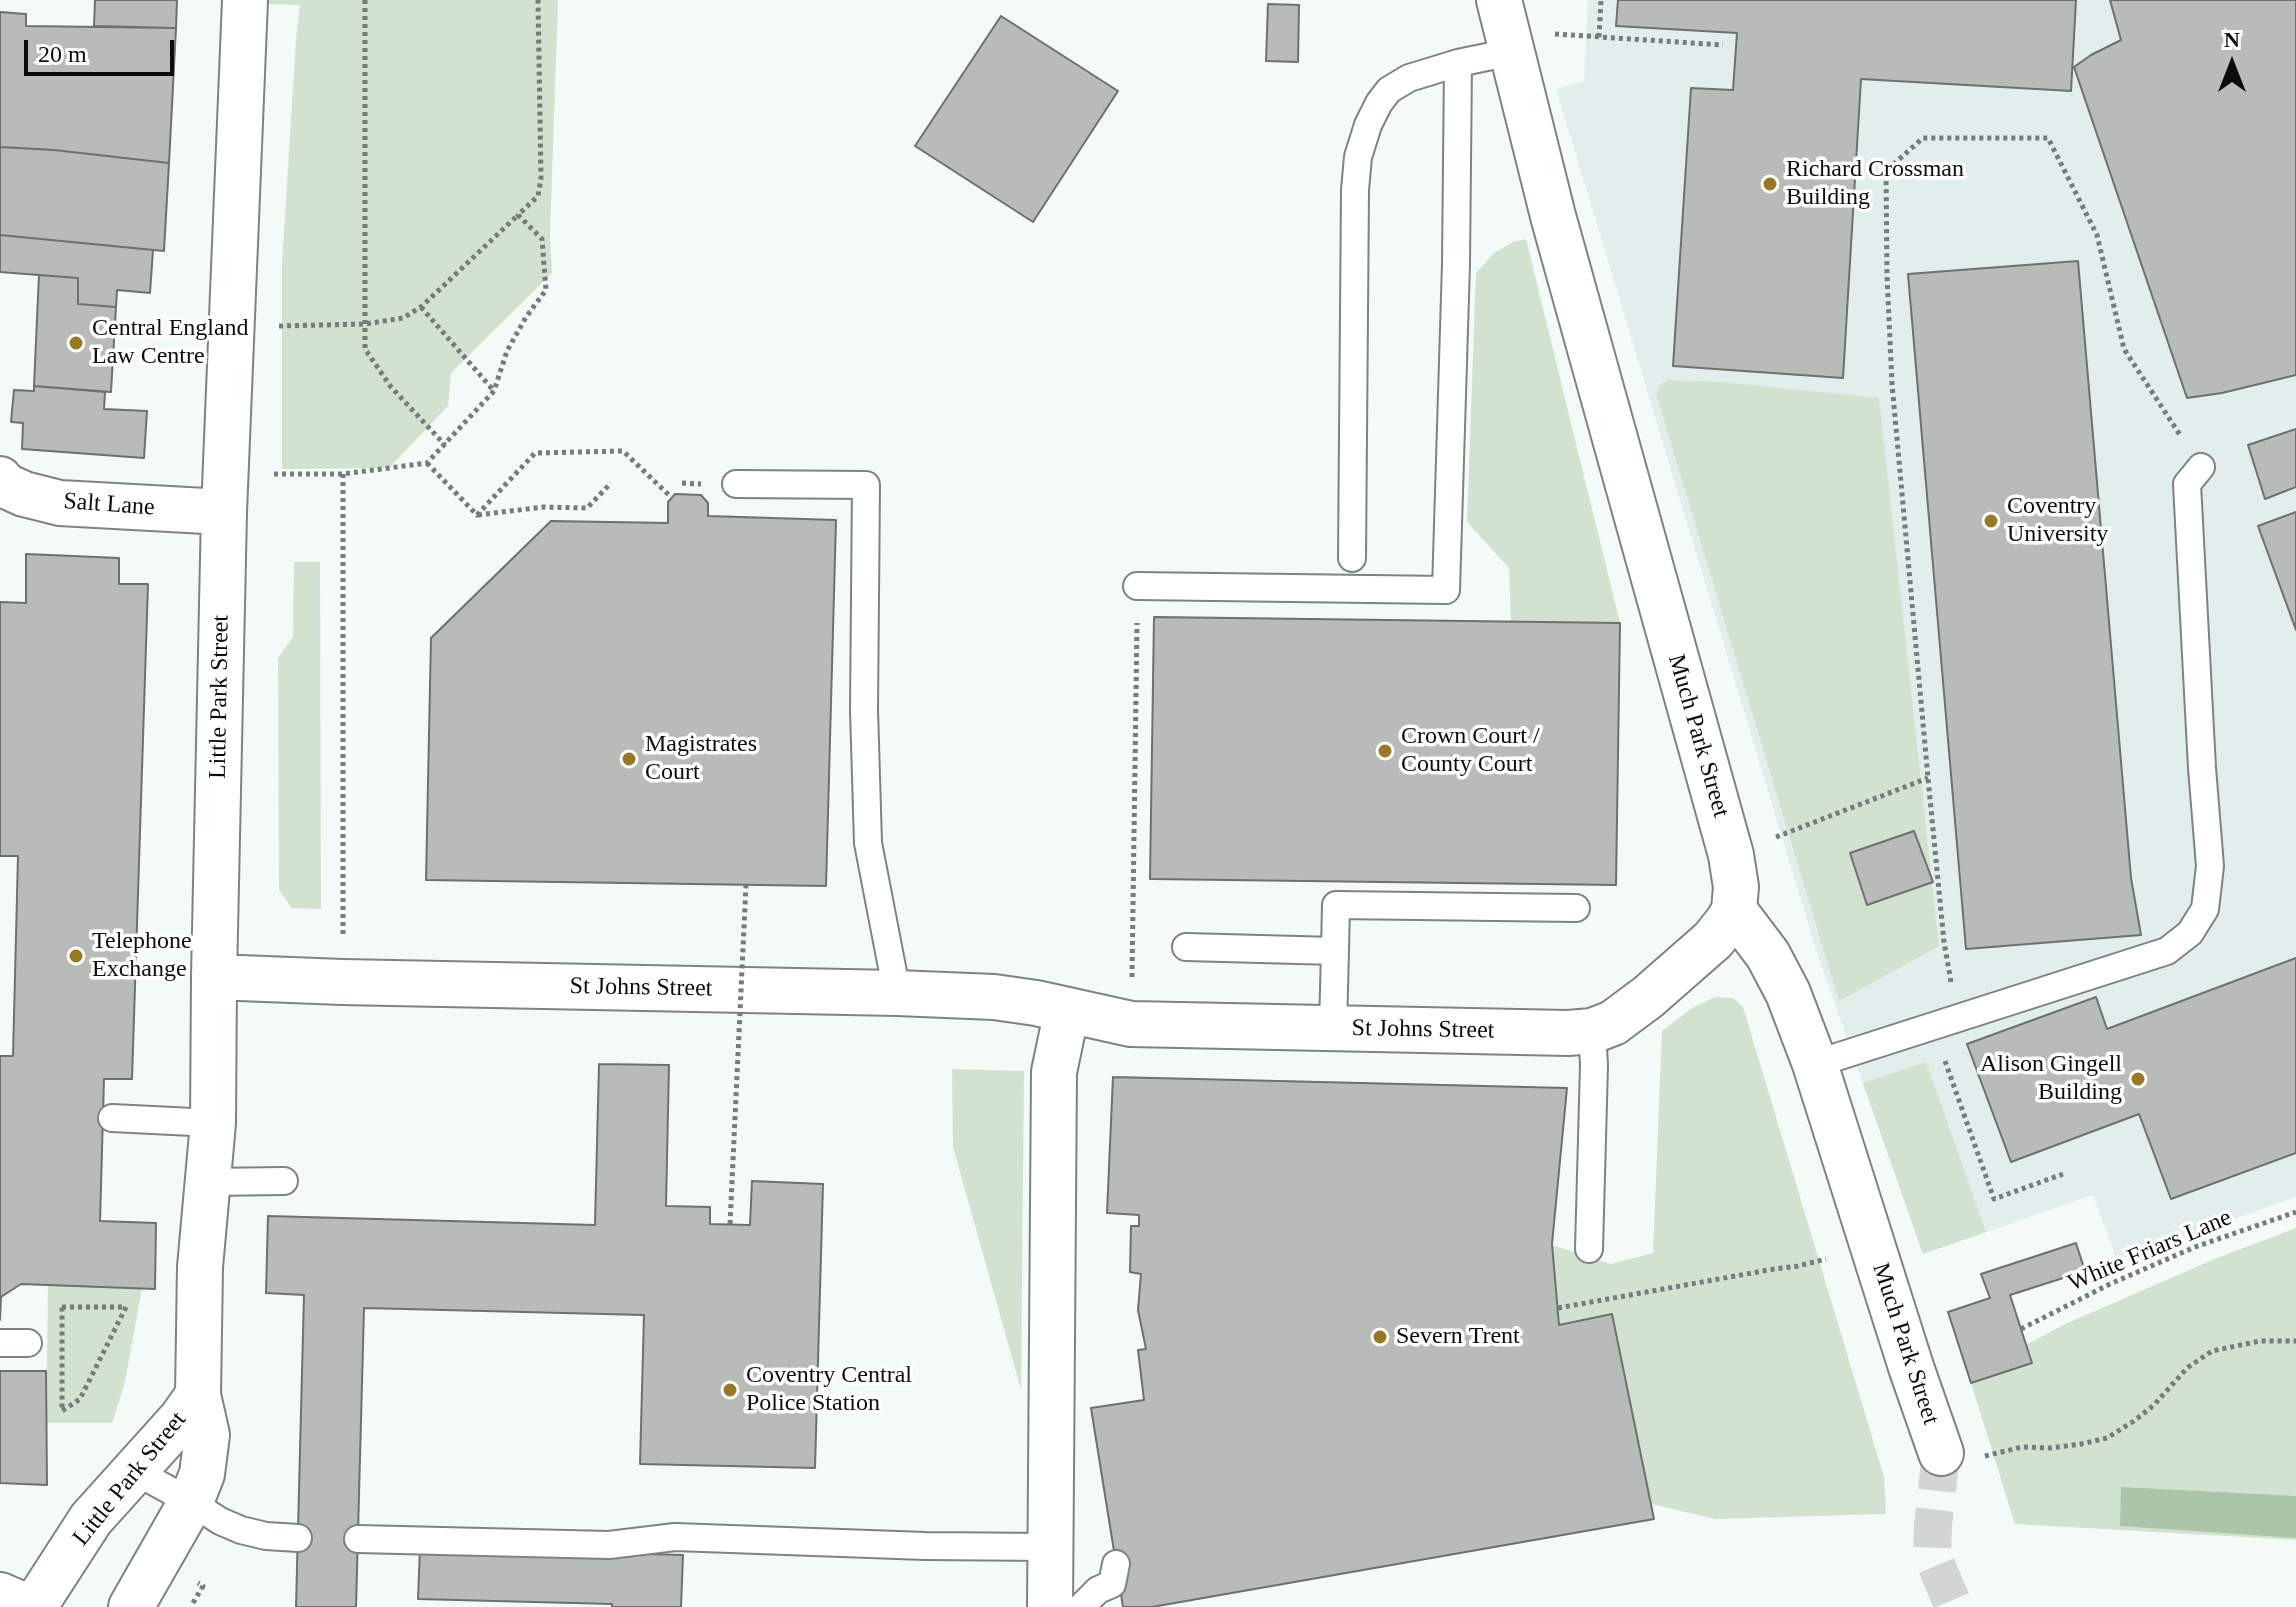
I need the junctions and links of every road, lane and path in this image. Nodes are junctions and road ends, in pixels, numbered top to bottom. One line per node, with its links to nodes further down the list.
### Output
1 (245, 0): 23 (main road, Little Park Street)
2 (365, 0): 11 (path)
3 (538, 0): 9 (path)
4 (1601, 0): 6 (path)
5 (1505, 28): 6 (path); 8 (lane); 28 (main road, Much Park Street)
6 (1599, 37): 7 (path)
7 (1723, 45)
8 (1458, 63): 25 (lane); 26 (lane)
9 (518, 215): 10 (path); 13 (path)
10 (421, 307): 11 (path); 13 (path)
11 (365, 324): 12 (path); 14 (path)
12 (271, 327)
13 (494, 391): 14 (path)
14 (445, 445): 15 (path)
15 (427, 463): 18 (path); 24 (path)
16 (2201, 467): 27 (path); 38 (lane)
17 (261, 474): 18 (path)
18 (343, 474): 35 (path)
19 (0, 479): 23 (main road, Salt Lane)
20 (611, 483): 24 (path)
21 (736, 484): 36 (lane)
22 (672, 498): 24 (path)
23 (224, 512): 34 (main road, Little Park Street)
24 (477, 515)
25 (1352, 558)
26 (1137, 586): 39 (path)
27 (1928, 778): 28 (path); 38 (path)
28 (1731, 855): 31 (main road, Much Park Street)
29 (746, 885): 49 (path, bridge)
30 (1576, 908): 33 (lane)
31 (1734, 910): 41 (main road, St Johns Street); 42 (main road, Much Park Street)
32 (1186, 947): 33 (lane)
33 (1335, 951): 40 (lane)
34 (214, 977): 35 (main road, St Johns Street); 44 (main road, Little Park Street)
35 (342, 982): 36 (main road, St Johns Street)
36 (897, 993): 37 (main road, St Johns Street)
37 (1067, 1010): 39 (main road, St Johns Street); 64 (main road)
38 (1945, 1022): 42 (lane); 45 (path)
39 (1131, 1024): 40 (main road, St Johns Street)
40 (1333, 1028): 41 (main road, St Johns Street)
41 (1592, 1031): 51 (lane)
42 (1815, 1064): 50 (main road, Much Park Street)
43 (112, 1118): 44 (lane)
44 (213, 1123): 47 (main road, Little Park Street)
45 (2063, 1174)
46 (284, 1181): 47 (lane)
47 (209, 1182): 58 (main road, Little Park Street)
48 (2296, 1212): 54 (path, White Friars Lane)
49 (730, 1224)
50 (1871, 1240): 53 (path); 59 (main road, Much Park Street)
51 (1589, 1249)
52 (62, 1307): 52 (path)
53 (1558, 1308)
54 (2021, 1329)
55 (2296, 1341): 59 (path)
56 (0, 1343): 57 (lane)
57 (28, 1343)
58 (198, 1395): 60 (main road, Little Park Street); 61 (main road, Little Park Street)
59 (1941, 1453)
60 (133, 1470): 61 (lane); 66 (main road, Little Park Street)
61 (191, 1502): 62 (lane); 67 (main road, Little Park Street)
62 (298, 1538)
63 (358, 1539): 64 (lane)
64 (1050, 1547): 68 (main road)
65 (1116, 1564): 69 (lane)
66 (26, 1604)
67 (131, 1607)
68 (1050, 1607)
69 (1081, 1607)

